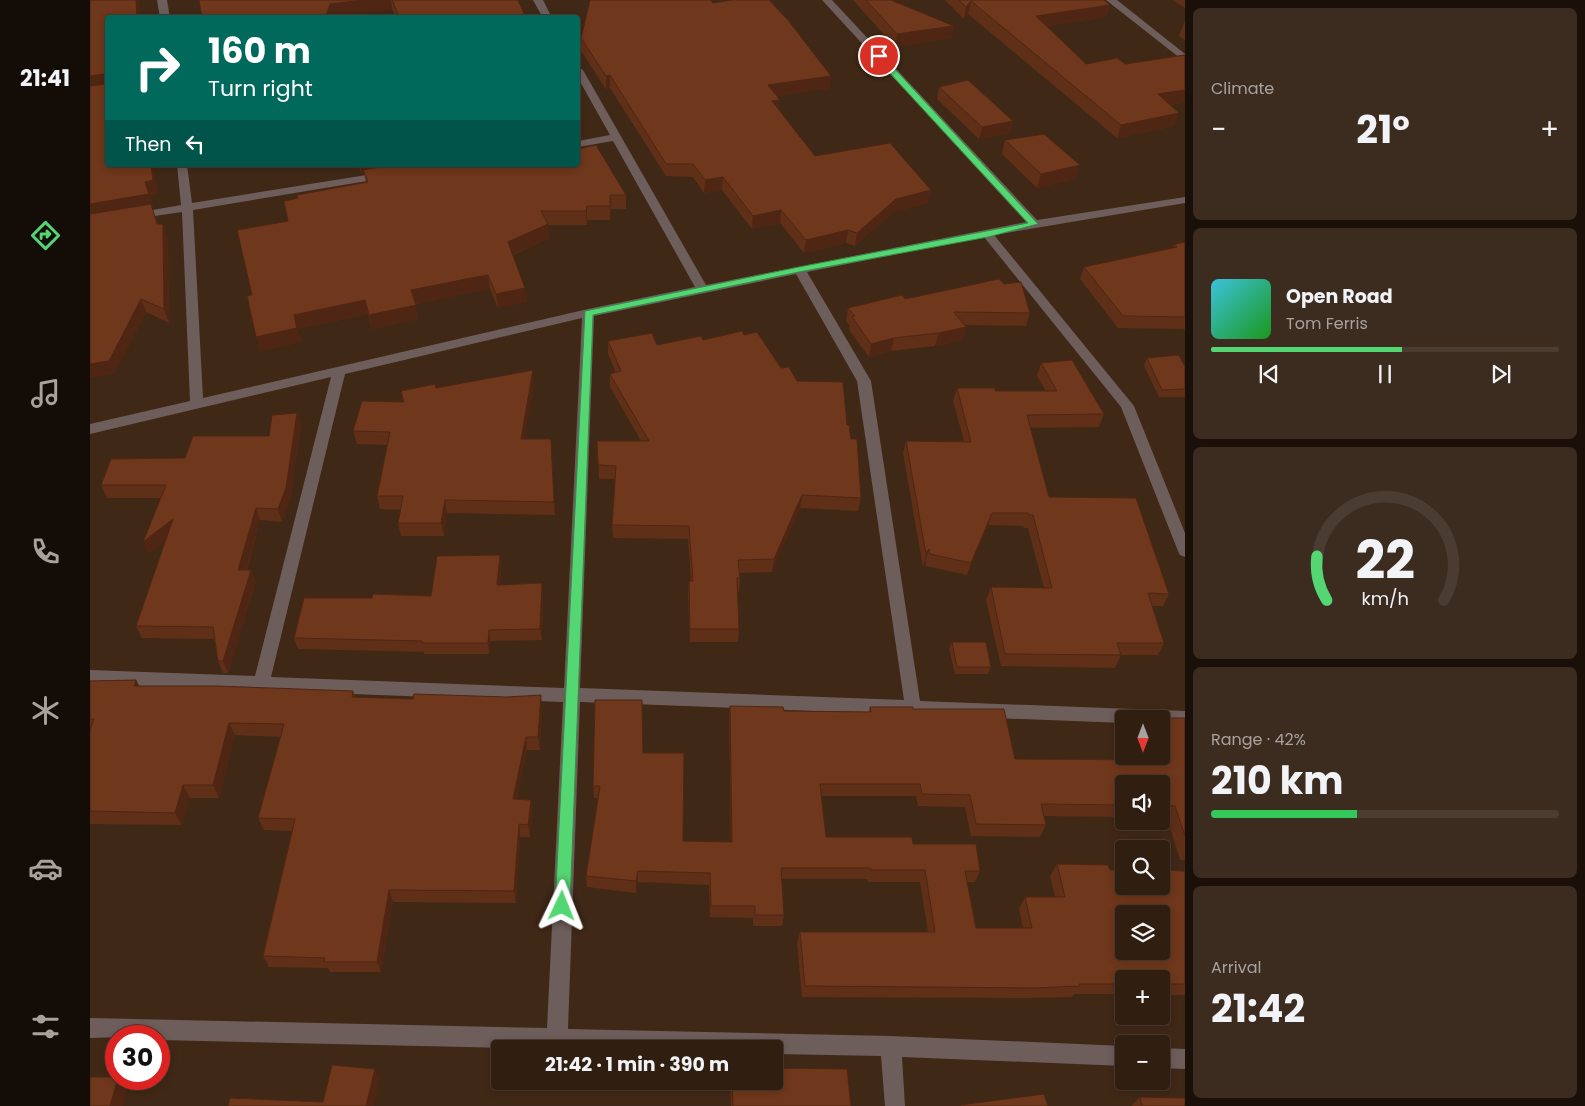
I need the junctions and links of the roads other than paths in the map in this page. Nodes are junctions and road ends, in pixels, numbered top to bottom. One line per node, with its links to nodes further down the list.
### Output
1 (162, 0): 5 (street)
2 (538, 0): 6 (street)
3 (827, 0): 16 (street)
4 (1111, 0): 7 (street)
5 (164, 15)
6 (546, 15)
7 (1185, 60)
8 (580, 74): 9 (street)
9 (616, 137): 10 (street); 19 (street)
10 (580, 144)
11 (182, 167): 14 (street)
12 (398, 173): 14 (street)
13 (1185, 200): 16 (street)
14 (187, 207): 15 (street); 22 (street)
15 (119, 218)
16 (1034, 224): 17 (street)
17 (988, 235): 18 (street); 24 (street)
18 (799, 269): 19 (street); 28 (street)
19 (702, 289): 20 (street)
20 (588, 313): 21 (street); 27 (street)
21 (339, 372): 22 (street); 26 (street)
22 (197, 403): 23 (street)
23 (90, 429)
24 (1185, 551)
25 (90, 678): 26 (street)
26 (262, 682): 27 (street)
27 (572, 694): 28 (street); 31 (street)
28 (913, 707): 29 (street)
29 (1185, 718)
30 (90, 1028): 31 (street)
31 (557, 1040)
32 (783, 1044): 33 (street)
33 (891, 1046): 34 (street); 37 (street)
34 (1115, 1056)
35 (1170, 1058): 36 (street)
36 (1185, 1059)
37 (895, 1106)

